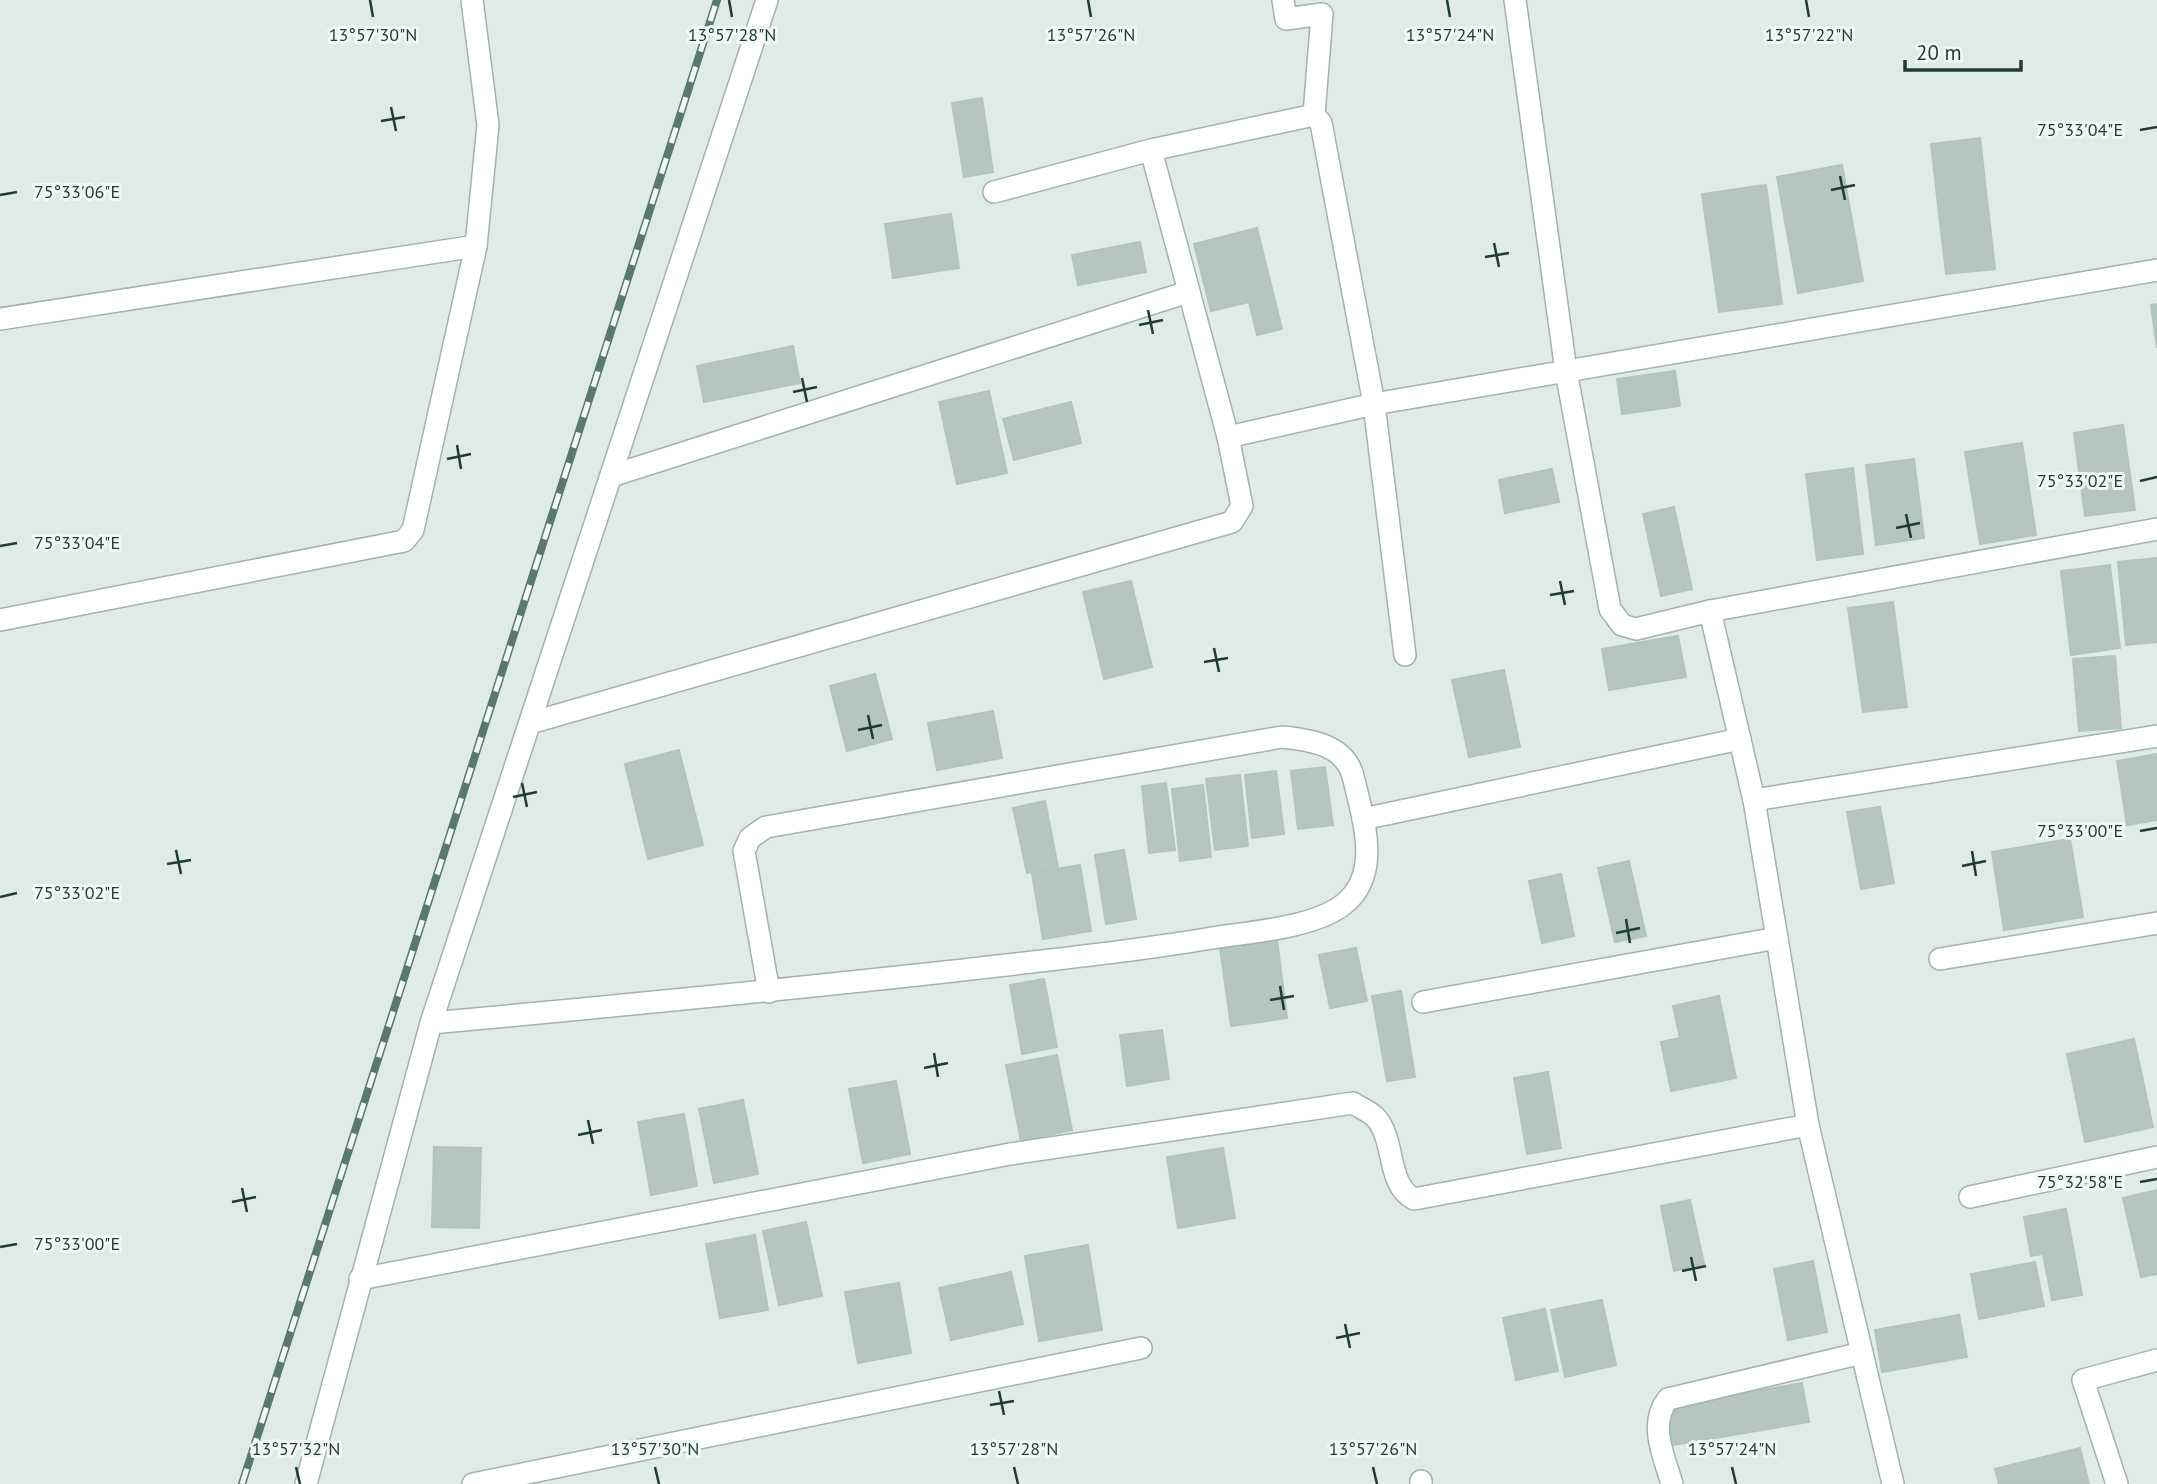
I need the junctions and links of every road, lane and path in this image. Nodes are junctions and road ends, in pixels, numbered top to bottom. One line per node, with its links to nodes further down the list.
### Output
1 (472, 0): 8 (street)
2 (766, 0): 15 (street)
3 (1283, 0): 5 (street)
4 (1515, 0): 12 (street)
5 (1314, 115): 6 (street); 13 (street)
6 (1151, 150): 7 (street); 10 (street)
7 (994, 192)
8 (476, 246): 11 (street); 18 (street)
9 (2157, 270): 12 (street)
10 (1188, 292): 14 (street); 15 (street)
11 (0, 320)
12 (1566, 371): 13 (street); 17 (street)
13 (1374, 404): 14 (street); 19 (street)
14 (1228, 438): 20 (street)
15 (611, 476): 20 (street)
16 (2157, 529): 17 (street)
17 (1710, 611): 22 (street)
18 (0, 620)
19 (1405, 655)
20 (530, 723): 30 (street)
21 (2157, 736): 23 (street)
22 (1740, 739): 23 (street); 24 (street)
23 (1754, 800): 26 (street)
24 (1363, 819): 28 (street); 28 (street)
25 (2157, 923): 27 (street)
26 (1777, 938): 29 (street); 31 (street)
27 (1940, 959)
28 (769, 992): 30 (street)
29 (1423, 1002)
30 (431, 1023): 34 (street)
31 (1808, 1125): 34 (street); 36 (street)
32 (2157, 1157): 33 (street)
33 (1970, 1197)
34 (360, 1279): 38 (street)
35 (1142, 1348): 39 (street)
36 (1863, 1353): 40 (street); 41 (street)
37 (2157, 1360): 42 (street)
38 (306, 1484)
39 (473, 1484)
40 (1672, 1484)
41 (1893, 1484)
42 (2117, 1484)

